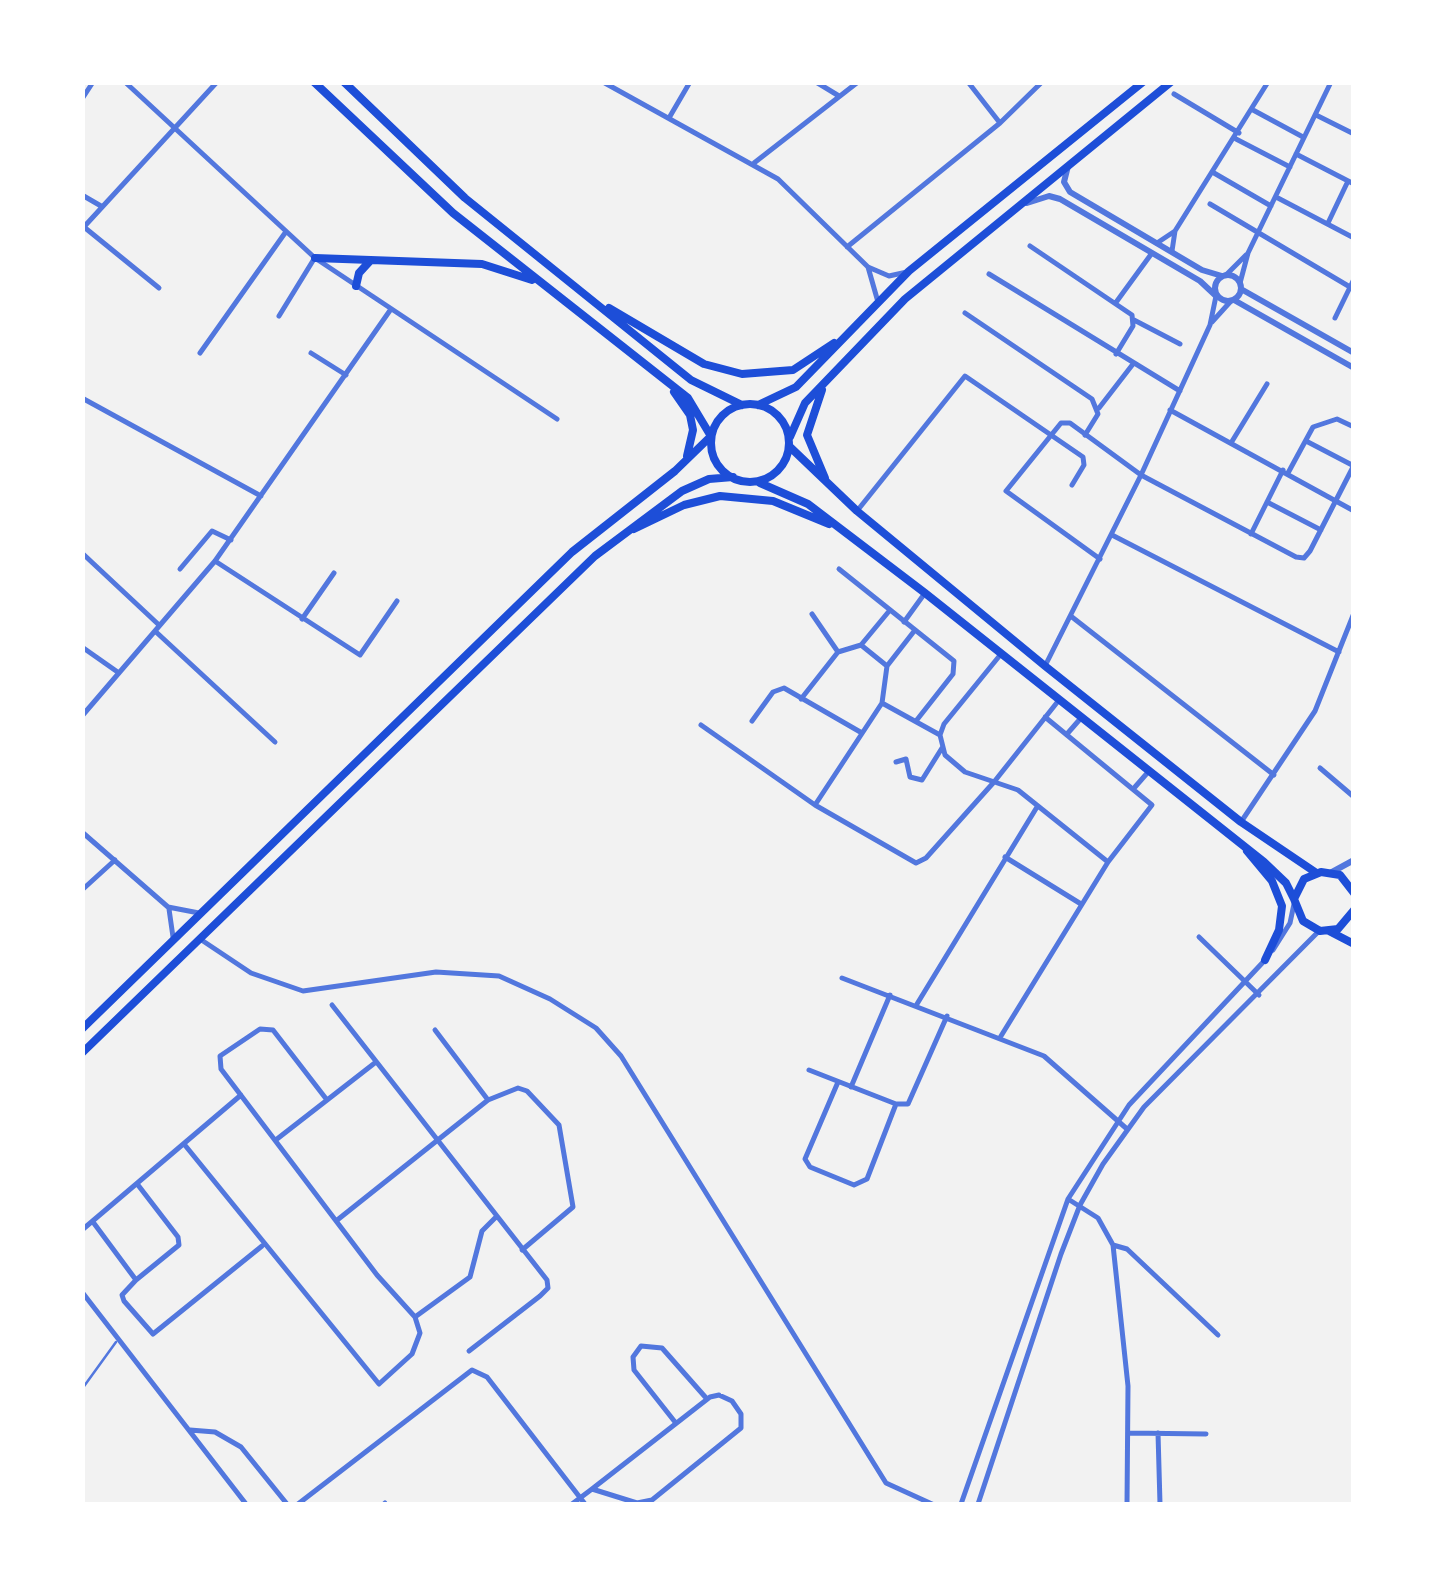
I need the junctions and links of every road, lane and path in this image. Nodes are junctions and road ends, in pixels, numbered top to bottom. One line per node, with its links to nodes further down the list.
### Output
1 (93, 82): 18 (street)
2 (125, 82): 23 (street)
3 (217, 82): 23 (street)
4 (314, 82): 58 (main road)
5 (344, 82): 63 (main road)
6 (604, 82): 21 (street)
7 (690, 82): 21 (street)
8 (816, 82): 17 (street)
9 (858, 82): 17 (street)
10 (968, 82): 22 (street)
11 (1042, 82): 22 (street)
12 (1143, 82): 54 (main road)
13 (1268, 82): 19 (street)
14 (1331, 82): 20 (street)
15 (1168, 84): 29 (main road)
16 (1174, 94): 25 (street)
17 (840, 97): 28 (street)
18 (82, 99)
19 (1253, 110): 25 (street); 26 (street)
20 (1316, 115): 24 (street); 26 (street)
21 (668, 118): 28 (street)
22 (1000, 124): 46 (street)
23 (175, 128): 38 (street); 43 (street)
24 (1354, 134)
25 (1238, 136): 30 (street); 31 (street)
26 (1304, 138): 27 (street)
27 (1296, 154): 30 (street); 32 (street)
28 (754, 163): 46 (street)
29 (1069, 165): 36 (main road); 45 (street)
30 (1290, 167): 34 (street)
31 (1214, 173): 37 (street); 41 (street)
32 (1351, 182): 39 (street)
33 (82, 195): 38 (street)
34 (1275, 197): 37 (street); 39 (street)
35 (1210, 204): 42 (street)
36 (1018, 206): 49 (street); 85 (main road)
37 (1271, 206): 42 (street)
38 (102, 207): 40 (street)
39 (1327, 224): 44 (street)
40 (84, 228): 62 (street)
41 (1175, 231): 45 (street); 48 (street)
42 (1258, 232): 50 (street); 61 (street)
43 (285, 233): 51 (street); 76 (street)
44 (1354, 238)
45 (1157, 242): 48 (street)
46 (847, 246): 53 (street)
47 (1030, 246): 67 (street)
48 (1172, 252): 56 (street)
49 (1152, 253): 64 (street); 67 (street)
50 (1248, 253): 56 (street); 60 (street)
51 (315, 258): 52 (main road); 59 (street); 70 (street)
52 (373, 260): 58 (main road); 59 (main road)
53 (868, 267): 54 (street); 66 (street)
54 (910, 271): 66 (main road)
55 (989, 274): 78 (street)
56 (1224, 276): 60 (street); 64 (street)
57 (1354, 279): 61 (street)
58 (541, 283): 82 (main road)
59 (356, 286): 68 (street)
60 (1240, 286): 65 (street); 79 (street)
61 (1350, 287): 71 (street)
62 (158, 288)
63 (586, 294): 74 (main road); 88 (main road)
64 (1216, 296): 65 (street); 73 (street)
65 (1232, 300): 73 (street); 81 (street)
66 (878, 302): 74 (main road)
67 (1117, 302): 72 (street)
68 (390, 310): 83 (street); 92 (street)
69 (965, 313): 90 (street)
70 (279, 316)
71 (1335, 318)
72 (1134, 320): 75 (street); 78 (street)
73 (1210, 324): 86 (street)
74 (846, 335): 89 (main road)
75 (1180, 344)
76 (200, 352)
77 (311, 352): 83 (street)
78 (1116, 354): 80 (street)
79 (1354, 354)
80 (1133, 364): 86 (street); 90 (street)
81 (1354, 368)
82 (654, 370): 95 (main road); 102 (main road)
83 (346, 374): 109 (street)
84 (1267, 384): 99 (street)
85 (824, 385): 97 (main road); 108 (main road)
86 (1180, 392): 91 (street)
87 (82, 398): 109 (street)
88 (742, 405): 89 (main road); 95 (main road)
89 (758, 406): 97 (main road)
90 (1099, 408): 94 (street)
91 (1170, 410): 99 (street); 104 (street)
92 (558, 419)
93 (1354, 426): 98 (street)
94 (1085, 435): 96 (street); 104 (street)
95 (709, 436): 102 (main road); 105 (main road)
96 (1048, 436): 107 (street); 112 (street); 121 (street)
97 (790, 437): 100 (main road)
98 (1306, 441): 101 (street); 103 (street)
99 (1232, 443): 103 (street)
100 (790, 448): 106 (main road); 108 (main road)
101 (1353, 466): 110 (street)
102 (675, 471): 182 (main road)
103 (1286, 472): 110 (street); 111 (street)
104 (1141, 475): 116 (street); 118 (street)
105 (734, 476): 106 (main road); 117 (main road)
106 (760, 483): 114 (main road)
107 (1072, 485)
108 (833, 490): 112 (main road)
109 (261, 496): 119 (street)
110 (1336, 501): 113 (street); 115 (street)
111 (1267, 502): 115 (street); 116 (street)
112 (857, 510): 142 (main road)
113 (1354, 511)
114 (842, 529): 117 (main road); 126 (main road)
115 (1321, 530): 116 (street)
116 (1250, 534)
117 (621, 535): 186 (main road)
118 (1112, 535): 121 (street); 139 (street)
119 (231, 540): 122 (street); 123 (street)
120 (82, 553): 134 (street)
121 (1100, 558): 131 (street)
122 (215, 561): 132 (street); 134 (street)
123 (180, 569)
124 (839, 569): 128 (street)
125 (334, 572): 132 (street)
126 (925, 593): 133 (street); 140 (main road)
127 (397, 602): 132 (street)
128 (890, 610): 133 (street); 136 (street)
129 (812, 614): 138 (street)
130 (1354, 614): 139 (street)
131 (1071, 616): 142 (street); 161 (street)
132 (302, 619)
133 (904, 622): 135 (street)
134 (157, 628): 143 (street); 156 (street)
135 (915, 630): 141 (street); 151 (street)
136 (861, 646): 138 (street); 141 (street)
137 (82, 647): 143 (street)
138 (838, 652): 144 (street)
139 (1339, 652): 161 (street)
140 (1000, 654): 145 (main road); 155 (street)
141 (887, 666): 146 (street)
142 (1045, 666): 167 (main road)
143 (118, 673): 147 (street)
144 (801, 699): 150 (street); 153 (street)
145 (1059, 700): 148 (street); 149 (main road)
146 (882, 703): 151 (street); 153 (street)
147 (82, 716)
148 (1045, 716): 154 (street); 162 (street)
149 (1080, 718): 154 (street); 160 (main road)
150 (752, 721)
151 (916, 721): 155 (street)
152 (702, 725): 165 (street)
153 (862, 733): 165 (street)
154 (1067, 734): 163 (street)
155 (940, 736): 157 (street)
156 (275, 742)
157 (942, 748): 158 (street); 162 (street)
158 (896, 762)
159 (1320, 768): 164 (street)
160 (1148, 771): 163 (street); 169 (main road)
161 (1274, 775): 167 (street)
162 (994, 782): 165 (street); 166 (street)
163 (1135, 787): 173 (street)
164 (1352, 792)
165 (815, 805)
166 (1037, 807): 170 (street); 173 (street)
167 (1241, 822): 174 (main road)
168 (82, 832): 171 (street)
169 (1245, 847): 178 (main road); 189 (main road)
170 (1005, 857): 179 (street); 194 (street)
171 (115, 860): 177 (street); 180 (street)
172 (1354, 860): 175 (street)
173 (1108, 862): 179 (street)
174 (1315, 872): 175 (main road); 178 (main road)
175 (1332, 872): 176 (main road)
176 (1353, 887)
177 (82, 890)
178 (1294, 902): 184 (main road); 189 (street)
179 (1081, 904): 199 (street)
180 (168, 906): 182 (street); 187 (street)
181 (1354, 910): 184 (main road)
182 (202, 913): 183 (main road)
183 (188, 927): 186 (main road); 187 (main road)
184 (1324, 931): 188 (main road); 192 (street)
185 (1199, 937): 191 (street)
186 (200, 939): 200 (main road); 243 (street)
187 (172, 942): 197 (main road)
188 (1354, 944)
189 (1265, 960): 191 (street)
190 (842, 978): 193 (street)
191 (1248, 984): 192 (street); 209 (street)
192 (1259, 995): 210 (street)
193 (890, 996): 194 (street); 204 (street)
194 (917, 1004): 196 (street)
195 (332, 1005): 201 (street)
196 (948, 1016): 199 (street); 208 (street)
197 (82, 1029)
198 (435, 1030): 207 (street)
199 (1001, 1036): 209 (street)
200 (82, 1053)
201 (376, 1062): 206 (street); 212 (street)
202 (809, 1070): 203 (street)
203 (838, 1082): 204 (street); 208 (street)
204 (851, 1086): 208 (street)
205 (242, 1095): 206 (street); 211 (street); 213 (street)
206 (327, 1100): 211 (street)
207 (488, 1100): 212 (street); 223 (street)
208 (896, 1104)
209 (1118, 1120): 210 (street); 215 (street)
210 (1128, 1130): 216 (street)
211 (276, 1140): 218 (street)
212 (437, 1142): 217 (street); 218 (street)
213 (184, 1144): 214 (street); 222 (street)
214 (137, 1184): 219 (street); 224 (street)
215 (1068, 1199): 216 (street); 244 (street)
216 (1080, 1205): 221 (street); 245 (street)
217 (496, 1217): 223 (street); 226 (street)
218 (336, 1221): 226 (street)
219 (93, 1222): 220 (street); 224 (street)
220 (82, 1230)
221 (1113, 1245): 227 (street); 235 (street)
222 (262, 1246): 224 (street); 226 (street)
223 (522, 1250): 229 (street)
224 (136, 1280)
225 (82, 1292): 228 (street)
226 (415, 1317)
227 (1218, 1334)
228 (118, 1338): 230 (lane); 233 (street)
229 (469, 1351)
230 (82, 1389)
231 (707, 1399): 232 (street); 232 (street); 237 (street)
232 (675, 1422): 237 (street)
233 (190, 1430): 239 (street); 240 (street)
234 (1158, 1432): 235 (street); 236 (street); 247 (street)
235 (1130, 1434): 246 (street)
236 (1206, 1434)
237 (592, 1488): 238 (street)
238 (582, 1501): 241 (street); 242 (street)
239 (246, 1504)
240 (287, 1504)
241 (298, 1504)
242 (572, 1504)
243 (932, 1504)
244 (961, 1504)
245 (978, 1504)
246 (1126, 1504)
247 (1160, 1504)

